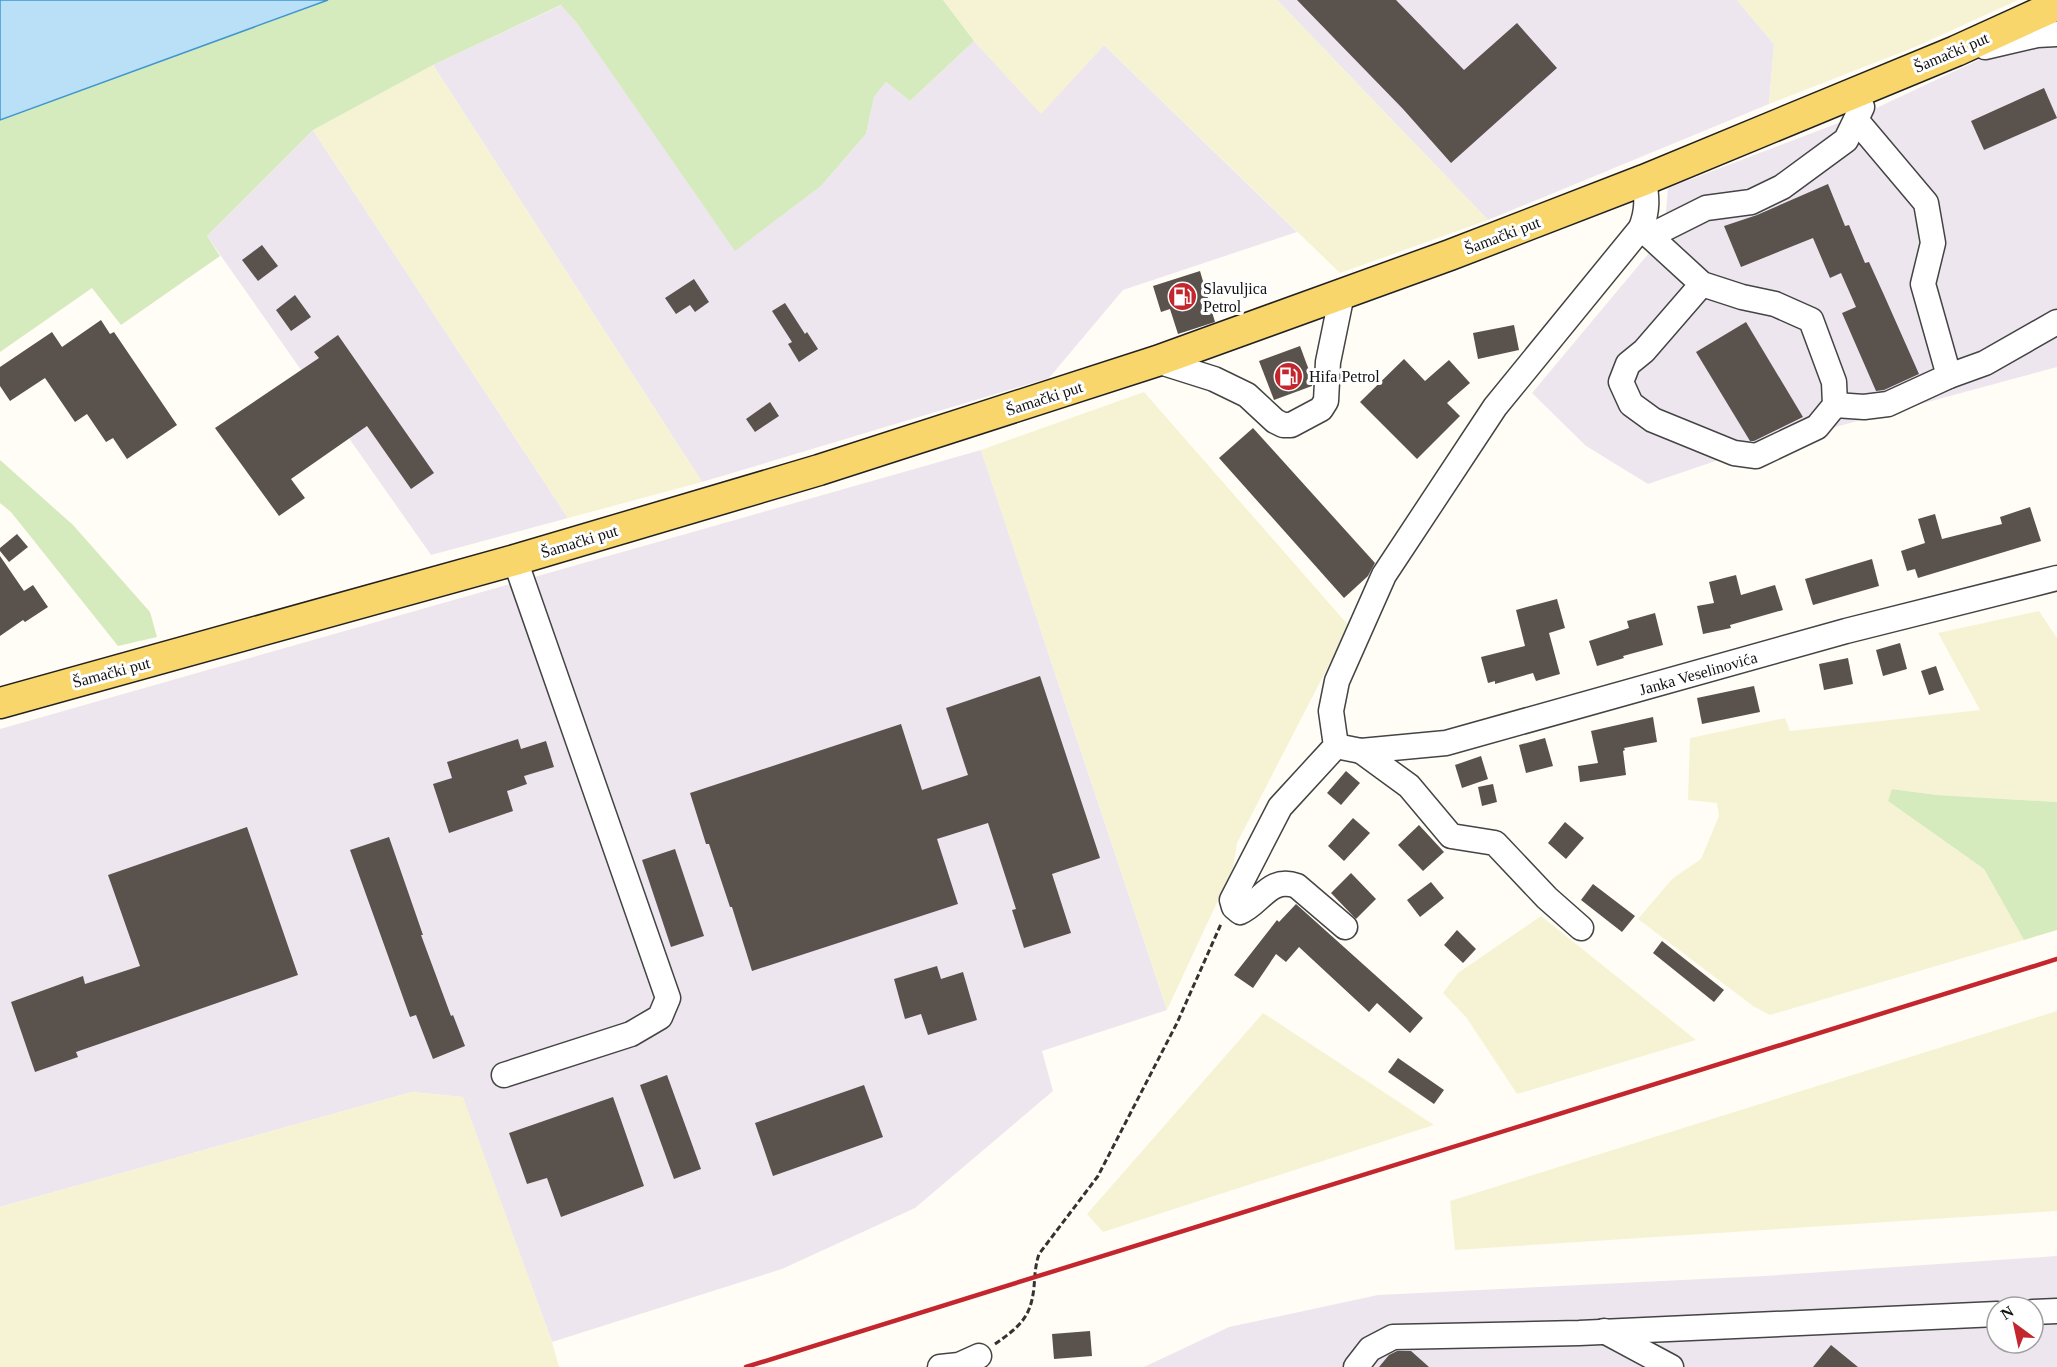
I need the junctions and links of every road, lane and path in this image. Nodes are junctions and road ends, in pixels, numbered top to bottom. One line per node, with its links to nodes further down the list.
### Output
1 (2057, 5): 3 (main road, Šamački put)
2 (2057, 34): 3 (street)
3 (1956, 51): 4 (main road, Šamački put)
4 (1873, 85): 5 (street); 6 (main road, Šamački put)
5 (1856, 120): 7 (street); 12 (street)
6 (1644, 180): 7 (street); 9 (main road, Šamački put)
7 (1646, 232): 8 (street); 17 (street)
8 (1702, 284): 13 (street); 13 (street)
9 (1342, 294): 11 (main road, Šamački put); 11 (street)
10 (2057, 322): 12 (street)
11 (1157, 361): 14 (main road, Šamački put)
12 (1949, 375): 13 (street)
13 (1835, 405)
14 (515, 560): 16 (main road, Šamački put); 22 (street)
15 (2057, 578): 18 (street, Janka Veselinovića)
16 (0, 703)
17 (1336, 746): 18 (street, Janka Veselinovića); 19 (street)
18 (1361, 751): 21 (street)
19 (1232, 900): 20 (street); 25 (path)
20 (1345, 927)
21 (1581, 928)
22 (504, 1075)
23 (1985, 1315): 24 (street)
24 (1604, 1331): 27 (street); 28 (street)
25 (979, 1356): 26 (street)
26 (940, 1367)
27 (1356, 1367)
28 (1671, 1367)

